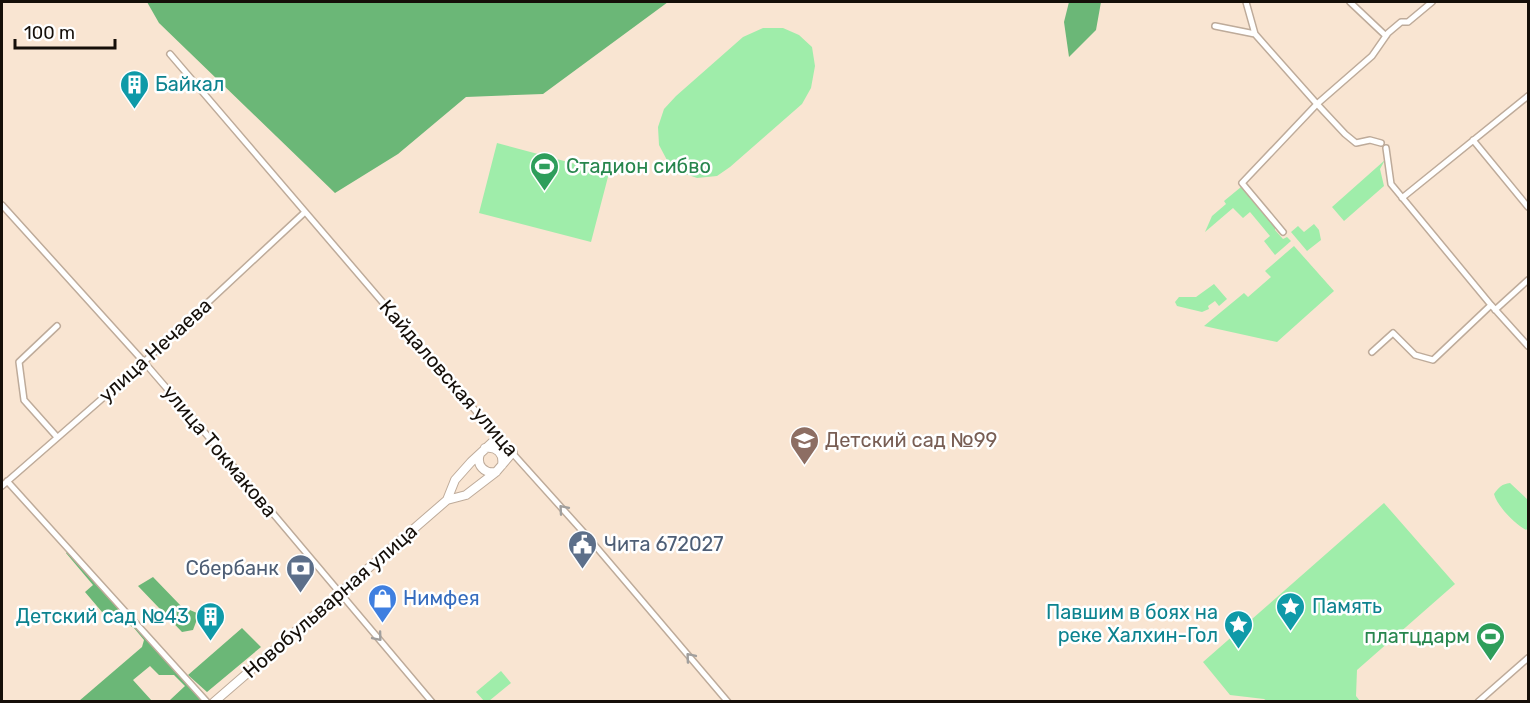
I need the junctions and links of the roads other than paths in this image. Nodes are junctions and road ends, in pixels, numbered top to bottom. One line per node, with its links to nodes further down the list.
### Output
1 (1246, 2): 5 (street)
2 (1350, 2): 6 (street)
3 (1432, 2): 6 (street)
4 (1215, 26): 5 (street)
5 (1255, 34): 9 (street)
6 (1386, 36): 9 (street)
7 (170, 54): 16 (street, Кайдаловская улица)
8 (1528, 96): 10 (street)
9 (1317, 104): 11 (street); 17 (street)
10 (1473, 140): 13 (street); 15 (street)
11 (1382, 143)
12 (1386, 148): 13 (street)
13 (1402, 198): 19 (street)
14 (2, 205): 23 (street, улица Токмакова)
15 (1528, 207)
16 (305, 212): 23 (street, улица Нечаева); 24 (street, Кайдаловская улица)
17 (1284, 231)
18 (1528, 280): 19 (street)
19 (1493, 307): 21 (street); 22 (street)
20 (57, 326): 25 (street)
21 (1528, 346)
22 (1372, 352)
23 (144, 362): 25 (street, улица Нечаева); 32 (street, улица Токмакова)
24 (498, 436): 26 (street); 27 (street, Кайдаловская улица)
25 (57, 437): 29 (street, улица Нечаева)
26 (482, 451): 28 (street); 28 (street); 31 (street)
27 (513, 452): 28 (street); 37 (street, Кайдаловская улица, one-way to 27)
28 (498, 469): 31 (street)
29 (7, 481): 30 (street, улица Нечаева); 34 (street)
30 (2, 486)
31 (447, 500): 32 (street, Новобульварная улица)
32 (340, 592): 35 (street, Новобульварная улица); 36 (street, улица Токмакова, one-way to 36)
33 (1528, 658): 38 (street)
34 (207, 702)
35 (214, 702)
36 (432, 702)
37 (728, 702)
38 (1478, 702)

